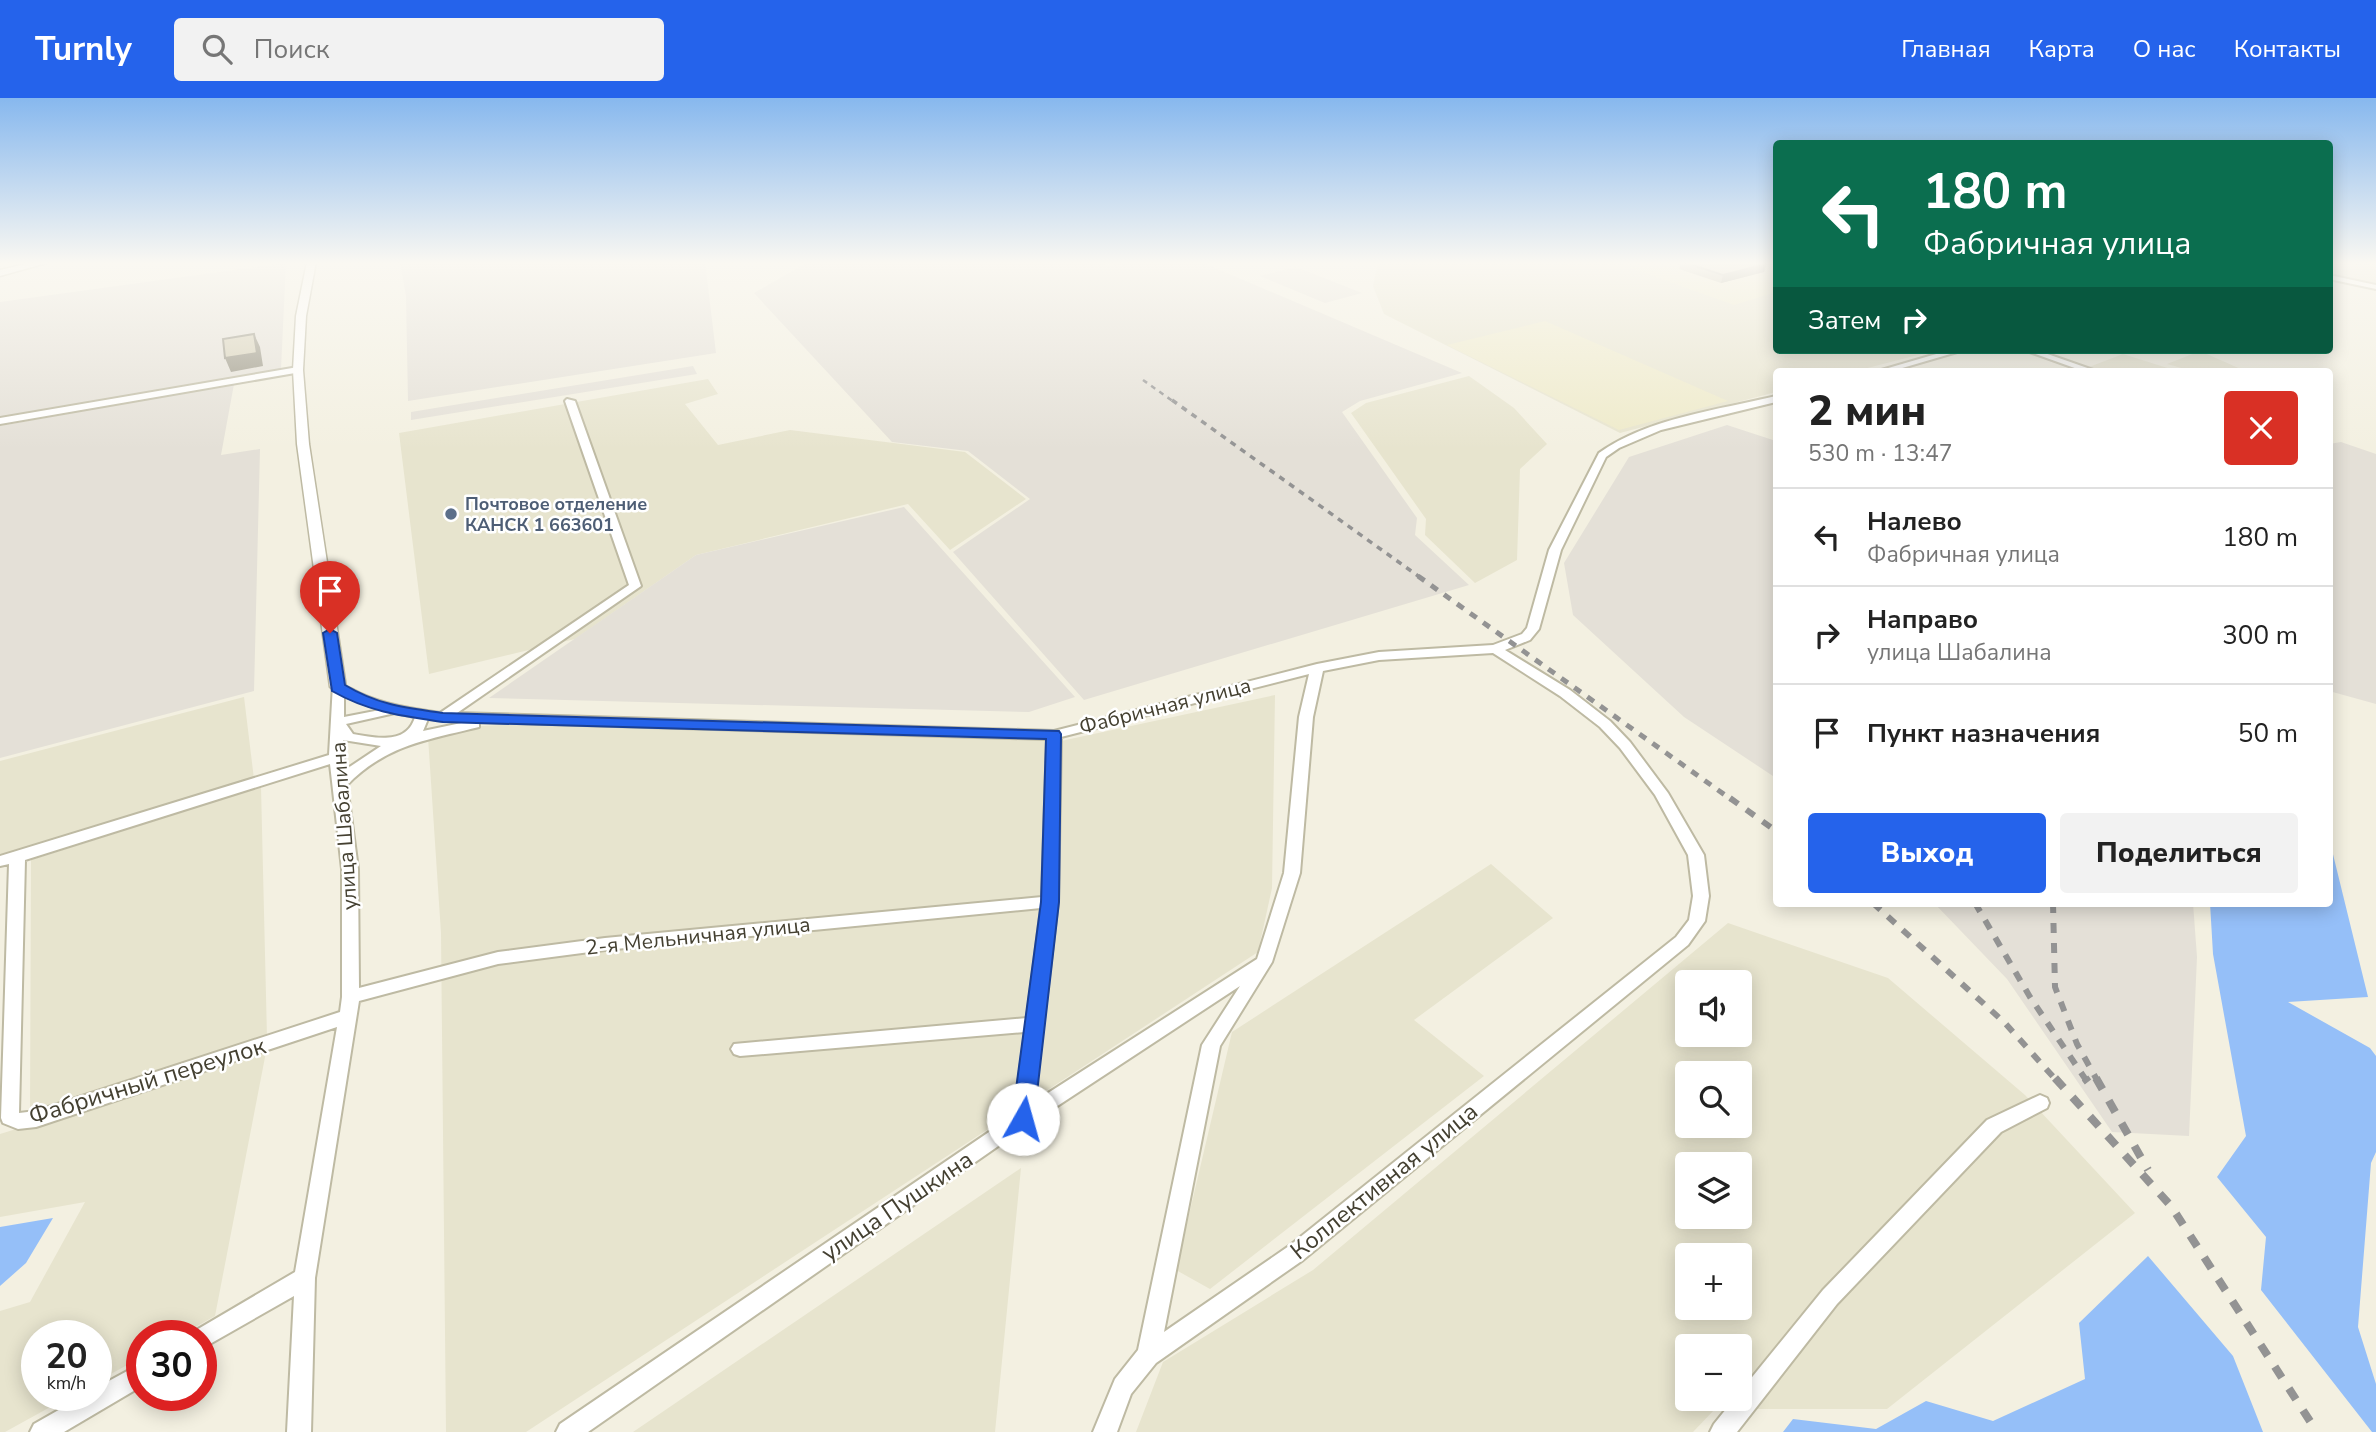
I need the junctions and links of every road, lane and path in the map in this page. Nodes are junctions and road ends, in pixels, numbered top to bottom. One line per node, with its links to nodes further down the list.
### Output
1 (301, 324): 6 (street, улица Шабалина)
2 (1945, 354): 4 (street)
3 (2040, 354): 5 (street)
4 (1893, 368)
5 (2083, 368)
6 (298, 370): 9 (street); 12 (street, улица Шабалина)
7 (1773, 400): 10 (street, Фабричная улица)
8 (570, 401): 15 (street)
9 (0, 421)
10 (1495, 649): 11 (street, Фабричная улица); 33 (street, Коллективная улица)
11 (1317, 668): 18 (street, Фабричная улица); 24 (street)
12 (338, 687): 13 (street, Фабричная улица); 17 (street, улица Шабалина)
13 (396, 711): 14 (street, Фабричная улица); 17 (street)
14 (423, 715): 15 (street, Фабричная улица); 19 (street)
15 (443, 718): 16 (street, Фабричная улица)
16 (499, 719): 18 (street, Фабричная улица); 19 (street)
17 (338, 722): 19 (street); 20 (street, улица Шабалина)
18 (1054, 734): 23 (street)
19 (399, 741): 21 (street)
20 (336, 757): 21 (street, улица Шабалина); 22 (street)
21 (338, 785): 25 (street, улица Шабалина)
22 (8, 859): 26 (street, Фабричный переулок)
23 (1050, 902): 25 (street, 2-я Мельничная улица); 27 (street)
24 (1264, 962): 30 (street, улица Пушкина); 33 (street)
25 (351, 997): 26 (street, улица Шабалина)
26 (349, 1016): 31 (street, улица Шабалина)
27 (1035, 1024): 28 (street); 30 (street)
28 (740, 1049)
29 (2040, 1103): 39 (street)
30 (1023, 1119): 38 (street, улица Пушкина)
31 (305, 1278): 32 (street); 37 (street, улица Шабалина)
32 (217, 1330)
33 (1148, 1355): 35 (street, Коллективная улица)
34 (126, 1383): 36 (street)
35 (1108, 1431)
36 (42, 1432)
37 (299, 1432)
38 (568, 1432)
39 (1722, 1432)

